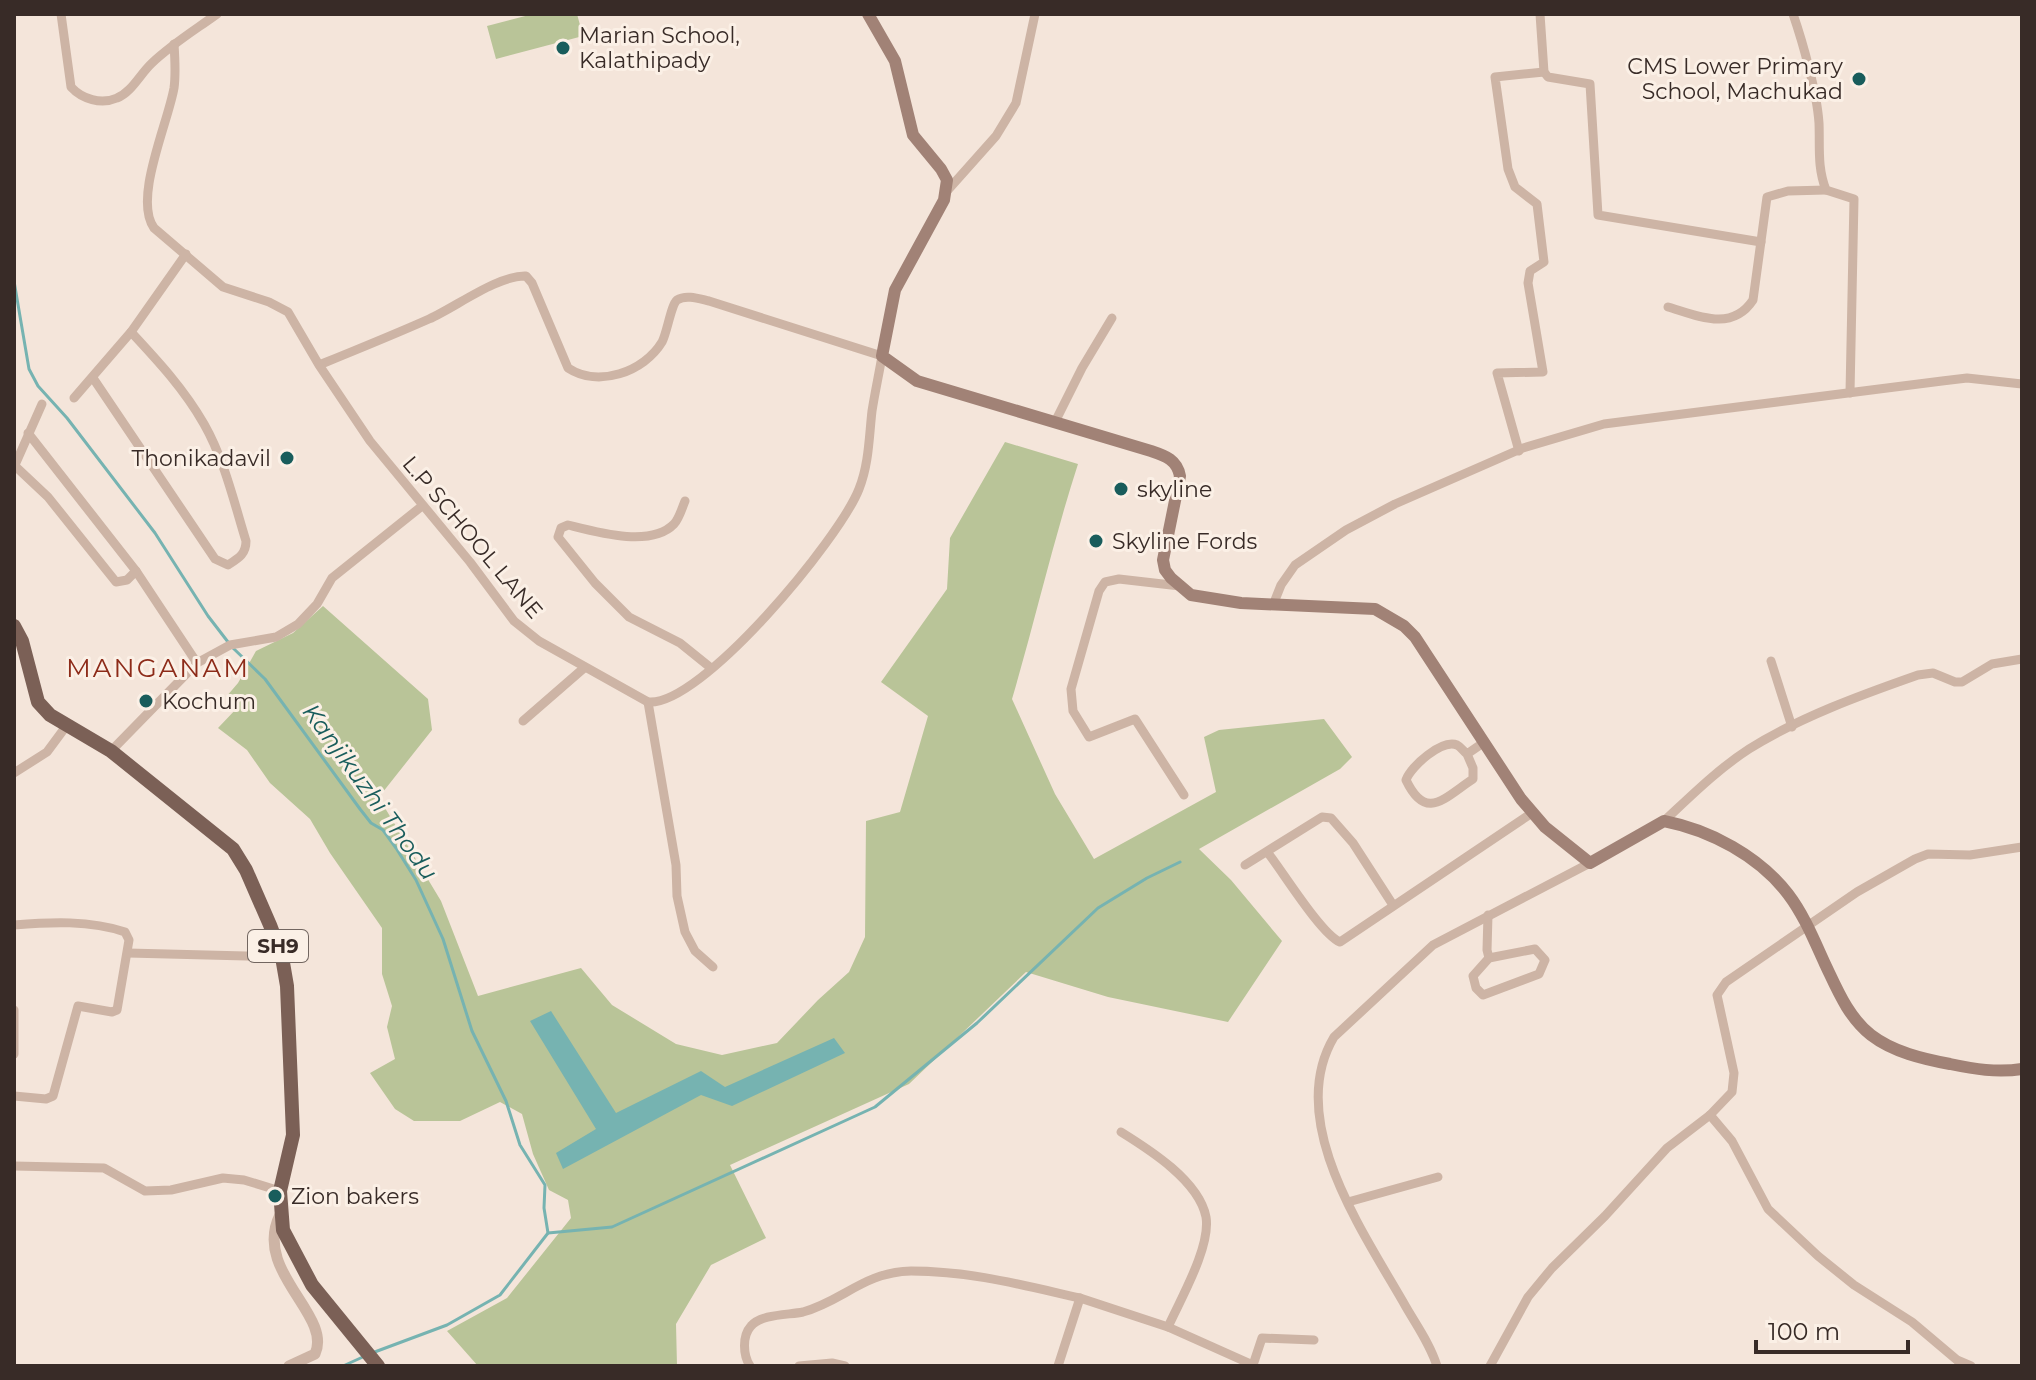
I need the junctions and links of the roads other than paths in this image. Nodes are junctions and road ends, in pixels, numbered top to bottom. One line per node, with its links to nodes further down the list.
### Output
1 (61, 14): 7 (street)
2 (217, 14): 7 (street)
3 (868, 14): 10 (main road)
4 (1035, 14): 10 (street)
5 (1540, 14): 8 (street)
6 (1793, 14): 9 (street)
7 (174, 44): 12 (street, L.P SCHOOL LANE)
8 (1544, 72): 11 (street); 25 (street)
9 (1826, 190): 11 (street); 20 (street)
10 (947, 191): 16 (main road)
11 (1761, 242): 13 (street)
12 (186, 254): 15 (street); 17 (street, L.P SCHOOL LANE)
13 (1668, 307)
14 (1112, 318): 23 (street)
15 (131, 332): 18 (street); 18 (street)
16 (882, 356): 17 (street); 23 (main road); 37 (street)
17 (319, 365): 28 (street, L.P SCHOOL LANE)
18 (93, 378): 21 (street)
19 (2022, 384): 20 (street)
20 (1850, 393): 25 (street)
21 (74, 398)
22 (42, 404): 24 (street)
23 (1055, 422): 30 (main road)
24 (28, 433): 26 (street); 29 (street)
25 (1519, 451): 31 (street)
26 (14, 465): 29 (street)
27 (685, 501): 37 (street)
28 (422, 506): 35 (street); 36 (street, L.P SCHOOL LANE)
29 (136, 571): 35 (street)
30 (1180, 586): 31 (main road); 46 (street)
31 (1273, 605): 42 (main road)
32 (14, 626): 40 (main road, SH9)
33 (2022, 659): 41 (street)
34 (1771, 661): 41 (street)
35 (197, 663): 43 (street)
36 (584, 668): 38 (street, L.P SCHOOL LANE); 39 (street)
37 (711, 668): 38 (street)
38 (648, 702): 60 (street)
39 (523, 721)
40 (67, 725): 43 (main road, SH9); 45 (street)
41 (1792, 727): 48 (street)
42 (1483, 743): 44 (street); 47 (main road)
43 (111, 751): 58 (main road, SH9)
44 (1467, 754): 44 (street)
45 (14, 773)
46 (1184, 795)
47 (1532, 813): 51 (main road); 53 (street)
48 (1664, 821): 51 (main road); 56 (main road)
49 (2022, 847): 56 (street)
50 (1268, 853): 52 (street); 53 (street); 53 (street)
51 (1590, 863): 54 (street)
52 (1245, 865)
53 (1393, 905)
54 (1488, 915): 59 (street); 71 (street)
55 (14, 925): 57 (street)
56 (1807, 925): 64 (main road); 66 (street)
57 (128, 953): 58 (street); 65 (street)
58 (282, 957): 70 (main road, SH9)
59 (1489, 958): 59 (street)
60 (713, 967)
61 (14, 1010): 62 (street)
62 (15, 1023): 63 (street)
63 (14, 1054)
64 (2022, 1069)
65 (14, 1096)
66 (1710, 1115): 84 (street); 85 (street)
67 (1121, 1132): 74 (street)
68 (14, 1166): 70 (street)
69 (1438, 1177): 71 (street)
70 (280, 1191): 72 (main road, SH9)
71 (1348, 1202): 83 (street)
72 (280, 1215): 76 (street); 77 (main road, SH9)
73 (1080, 1298): 74 (street); 78 (street); 81 (street)
74 (1168, 1327): 82 (street)
75 (1314, 1340): 82 (street)
76 (289, 1366)
77 (378, 1366)
78 (750, 1366)
79 (799, 1366): 80 (street)
80 (845, 1366)
81 (1058, 1366)
82 (1253, 1366)
83 (1437, 1366)
84 (1490, 1366)
85 (1971, 1366)

